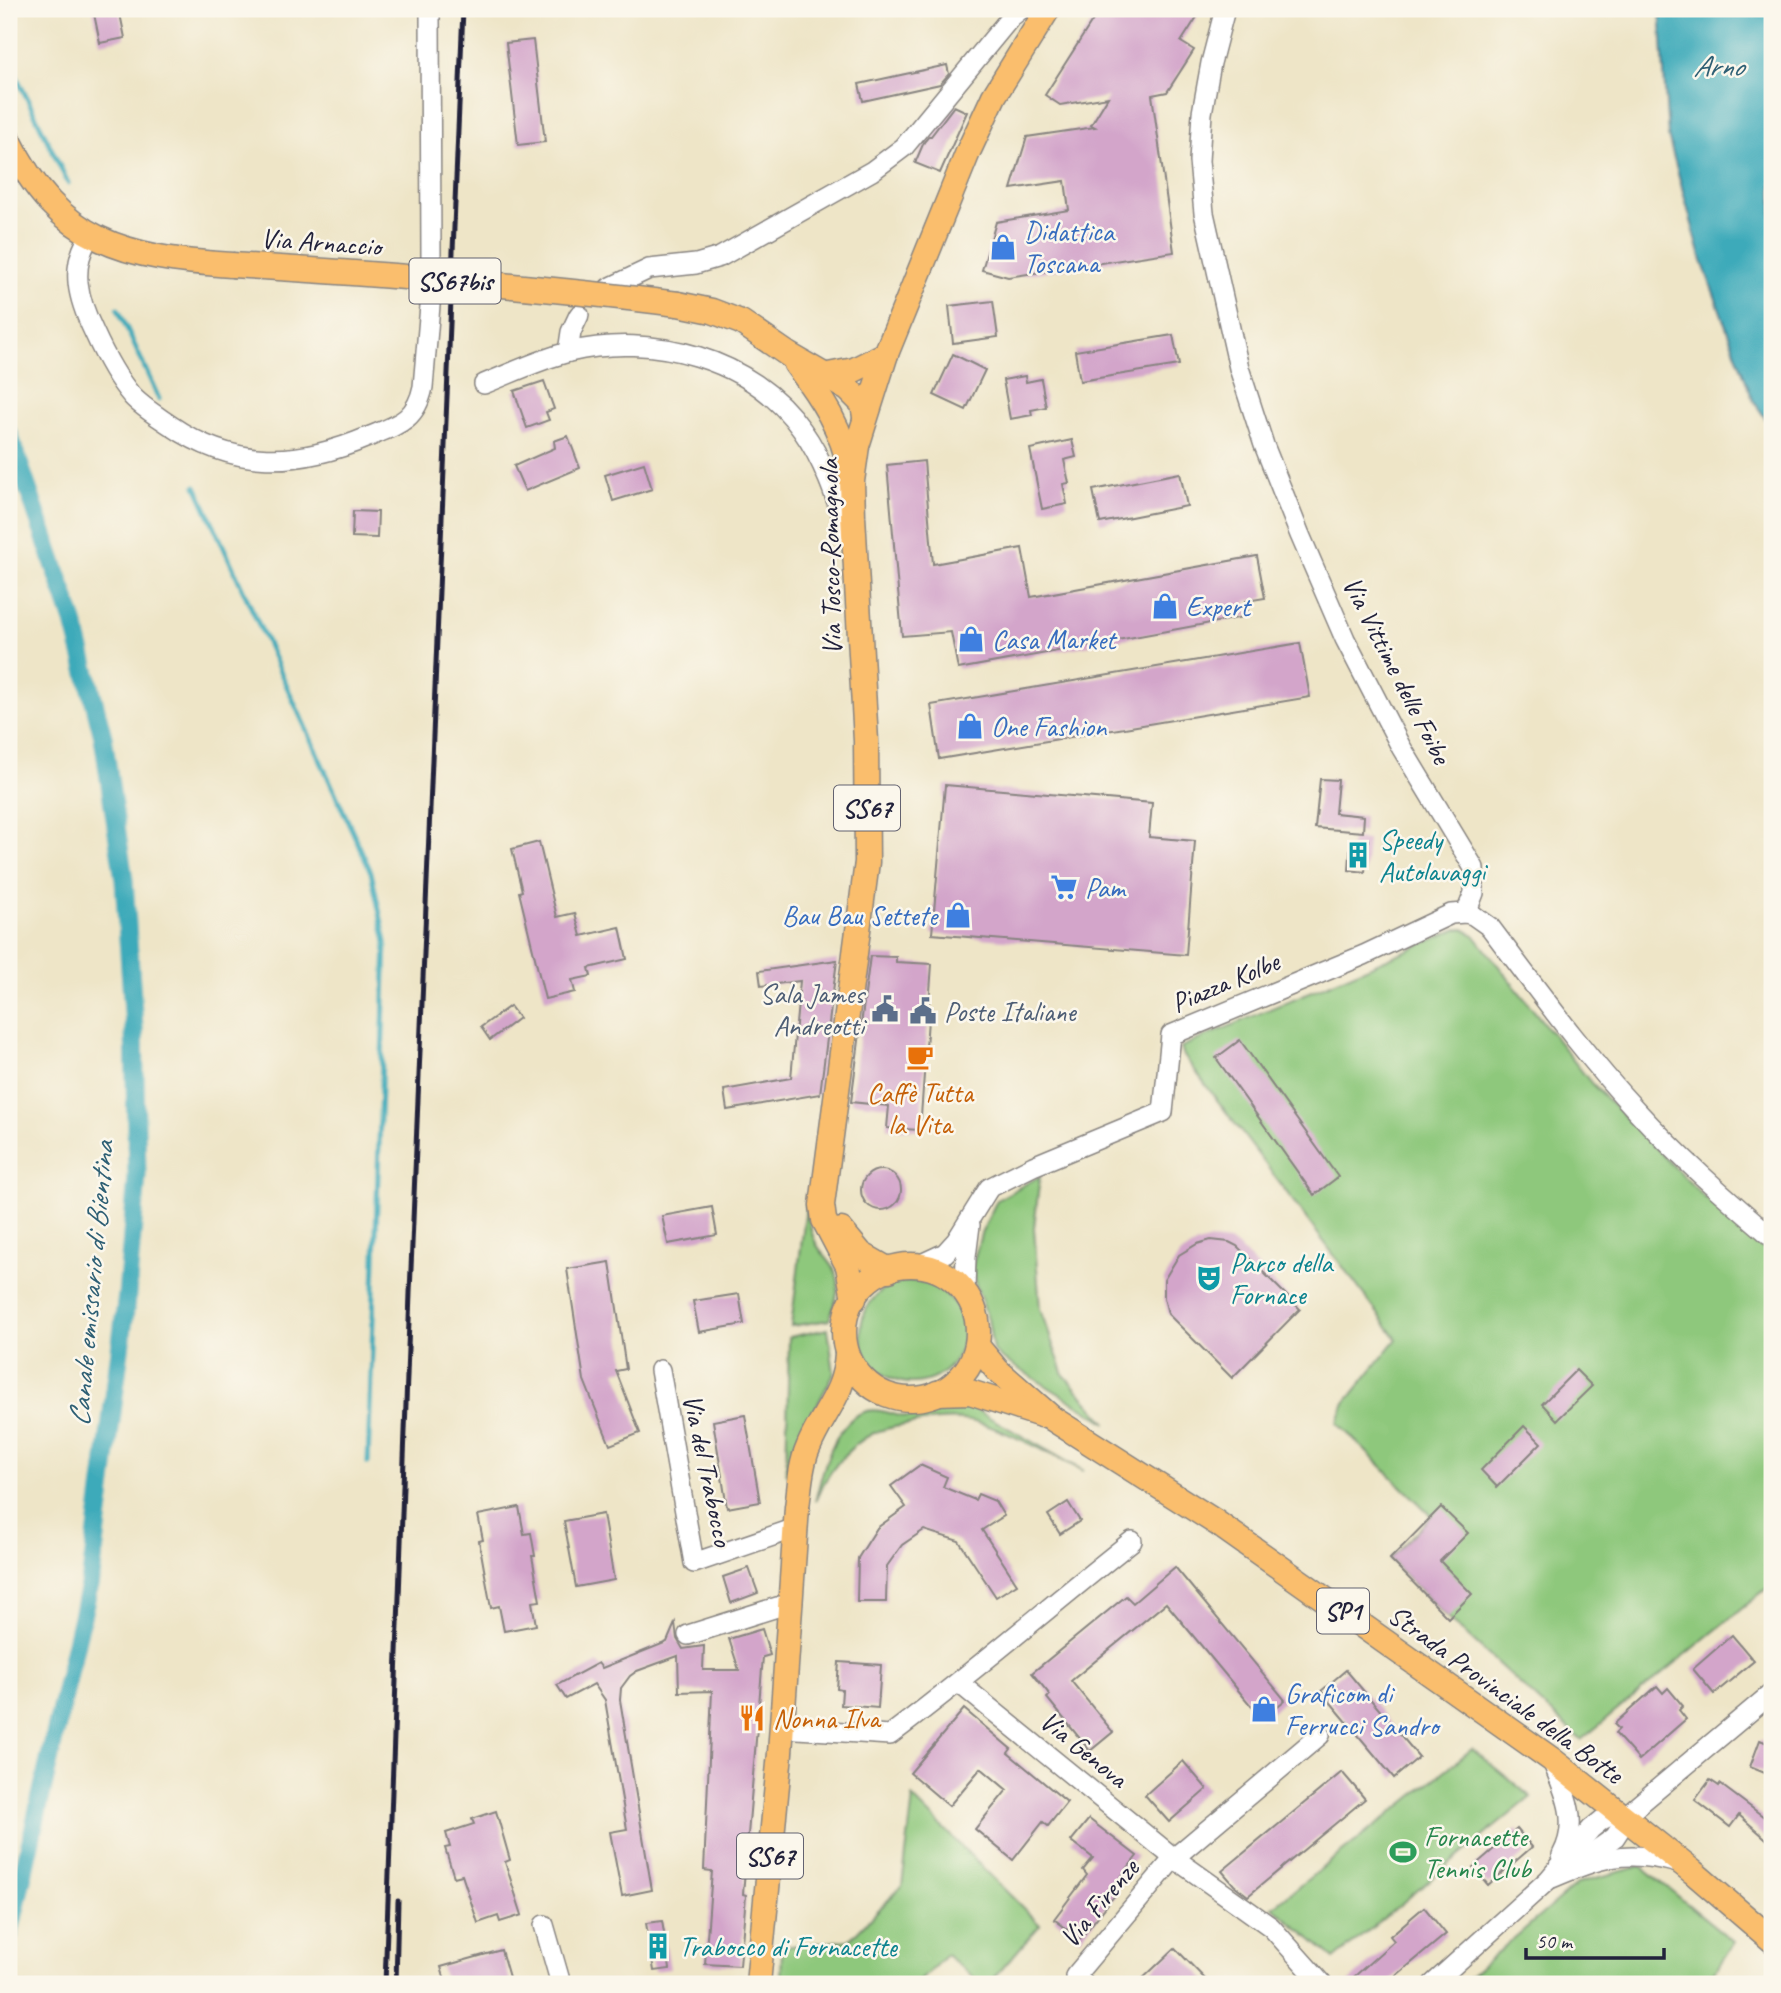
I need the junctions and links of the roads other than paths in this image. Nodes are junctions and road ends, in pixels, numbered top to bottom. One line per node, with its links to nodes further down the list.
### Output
1 (430, 9): 7 (street)
2 (1021, 9): 8 (street)
3 (1048, 9): 12 (main road, Via Tosco-Romagnola / SS67)
4 (1225, 9): 18 (street, Via Vittime delle Foibe)
5 (9, 140): 6 (main road, Via Arnaccio / SS67bis)
6 (90, 236): 9 (street); 13 (main road, Via Arnaccio / SS67bis, bridge)
7 (431, 261)
8 (609, 288)
9 (431, 294)
10 (579, 315): 11 (street)
11 (568, 352): 14 (street); 17 (street)
12 (886, 354): 13 (main road); 15 (main road, Via Tosco-Romagnola / SS67)
13 (818, 381): 15 (main road, SS67bis); 16 (main road, Via Arnaccio / SS67bis)
14 (484, 384)
15 (865, 417): 16 (main road, Via Tosco-Romagnola / SS67)
16 (852, 481): 17 (main road, Via Tosco-Romagnola / SS67)
17 (854, 555): 19 (main road, Via Tosco-Romagnola / SS67)
18 (1466, 913): 20 (street, Piazza Kolbe); 21 (street)
19 (825, 1179): 23 (main road, SS67); 25 (main road, SS67)
20 (971, 1221): 22 (street, Piazza Kolbe); 24 (street, Piazza Kolbe)
21 (1772, 1237)
22 (917, 1266): 23 (main road); 24 (main road)
23 (889, 1270): 25 (main road)
24 (965, 1290): 26 (main road)
25 (853, 1299): 27 (main road, SS67)
26 (977, 1346): 30 (main road); 31 (main road, SP1)
27 (847, 1354): 29 (main road, SS67); 32 (main road, SS67)
28 (660, 1370): 33 (street, Via del Trabocco)
29 (889, 1394): 30 (main road, SS67); 32 (main road, SS67)
30 (937, 1394): 31 (main road, SP1)
31 (1053, 1419): 41 (main road, Strada Provinciale della Botte / SP1)
32 (801, 1486): 33 (main road, SS67)
33 (796, 1528): 35 (main road, SS67)
34 (1132, 1541): 37 (street)
35 (790, 1603): 36 (street); 39 (main road, SS67)
36 (688, 1635)
37 (959, 1683): 39 (street); 43 (street, Via Genova)
38 (1768, 1701): 42 (street)
39 (782, 1728): 49 (main road, SS67)
40 (1320, 1735): 43 (street)
41 (1551, 1759): 42 (main road, Strada Provinciale della Botte / SP1); 45 (street)
42 (1622, 1817): 44 (main road, Strada Provinciale della Botte / SP1); 45 (street)
43 (1174, 1858): 50 (street, Via Firenze); 51 (street, Via Genova)
44 (1684, 1865): 45 (street); 47 (main road, Strada Provinciale della Botte / SP1)
45 (1548, 1880): 52 (street)
46 (544, 1925): 48 (street)
47 (1772, 1940)
48 (561, 1984)
49 (758, 1984)
50 (1084, 1984)
51 (1322, 1984)
52 (1433, 1984)

